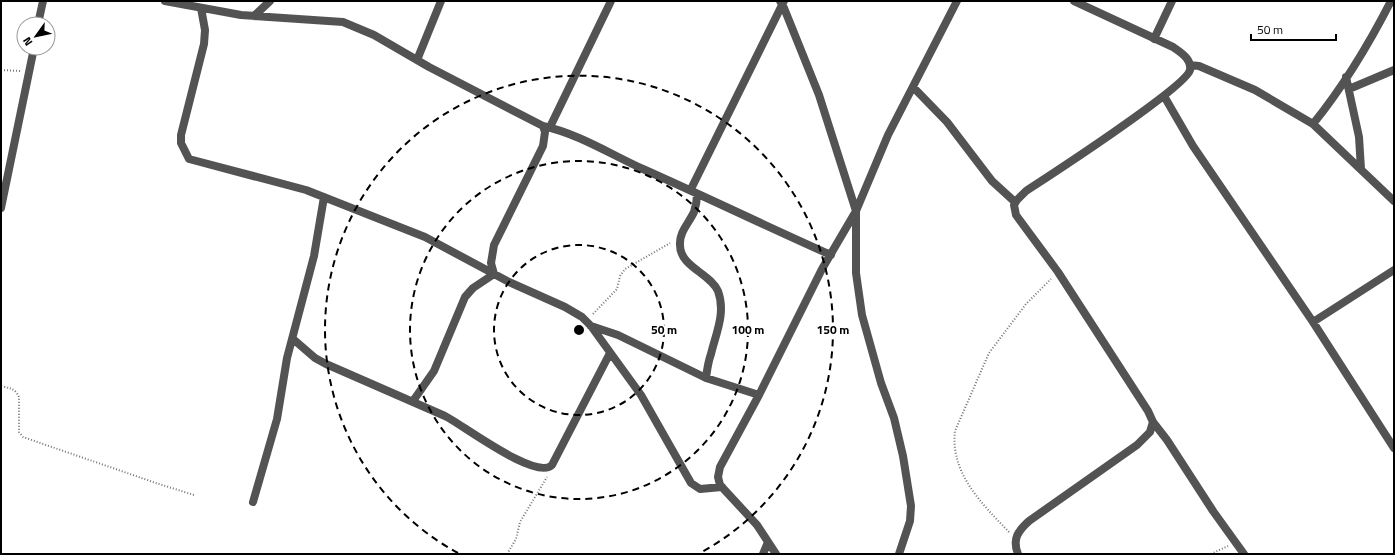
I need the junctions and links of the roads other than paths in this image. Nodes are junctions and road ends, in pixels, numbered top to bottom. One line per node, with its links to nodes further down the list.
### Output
1 (43, 1): 12 (street)
2 (165, 1): 11 (street)
3 (270, 1): 13 (street)
4 (441, 1): 16 (street)
5 (611, 1): 24 (street)
6 (957, 1): 20 (street)
7 (1074, 1): 14 (street)
8 (1172, 1): 14 (street)
9 (1391, 1): 19 (street)
10 (782, 2): 26 (street); 31 (street)
11 (201, 8): 13 (street); 27 (street)
12 (40, 16)
13 (254, 16): 16 (street)
14 (1154, 39): 17 (street)
15 (32, 56): 30 (street)
16 (417, 60): 24 (street)
17 (1190, 65): 22 (street); 23 (street)
18 (1394, 70): 21 (street)
19 (1346, 77): 21 (street); 23 (street)
20 (913, 88): 29 (street); 31 (street)
21 (1348, 89): 25 (street)
22 (1164, 96): 29 (street); 35 (street)
23 (1313, 124): 25 (street)
24 (546, 126): 26 (street); 34 (street)
25 (1361, 169): 28 (street)
26 (694, 191): 32 (street); 39 (street)
27 (324, 197): 34 (street); 37 (street)
28 (1394, 201)
29 (1015, 202): 42 (street)
30 (1, 208)
31 (856, 211): 32 (street); 49 (street)
32 (831, 255): 40 (street)
33 (1394, 270): 35 (street)
34 (494, 274): 36 (street); 41 (street)
35 (1313, 322): 43 (street)
36 (588, 323): 38 (street); 39 (street)
37 (293, 339): 41 (street); 45 (street)
38 (610, 353): 41 (street); 44 (street)
39 (706, 378): 40 (street)
40 (759, 395): 44 (street)
41 (413, 401)
42 (1153, 422): 50 (street); 51 (street)
43 (1394, 448)
44 (722, 488): 46 (street)
45 (253, 502)
46 (768, 542): 47 (street); 48 (street)
47 (763, 554)
48 (776, 554)
49 (899, 554)
50 (1018, 554)
51 (1244, 554)

